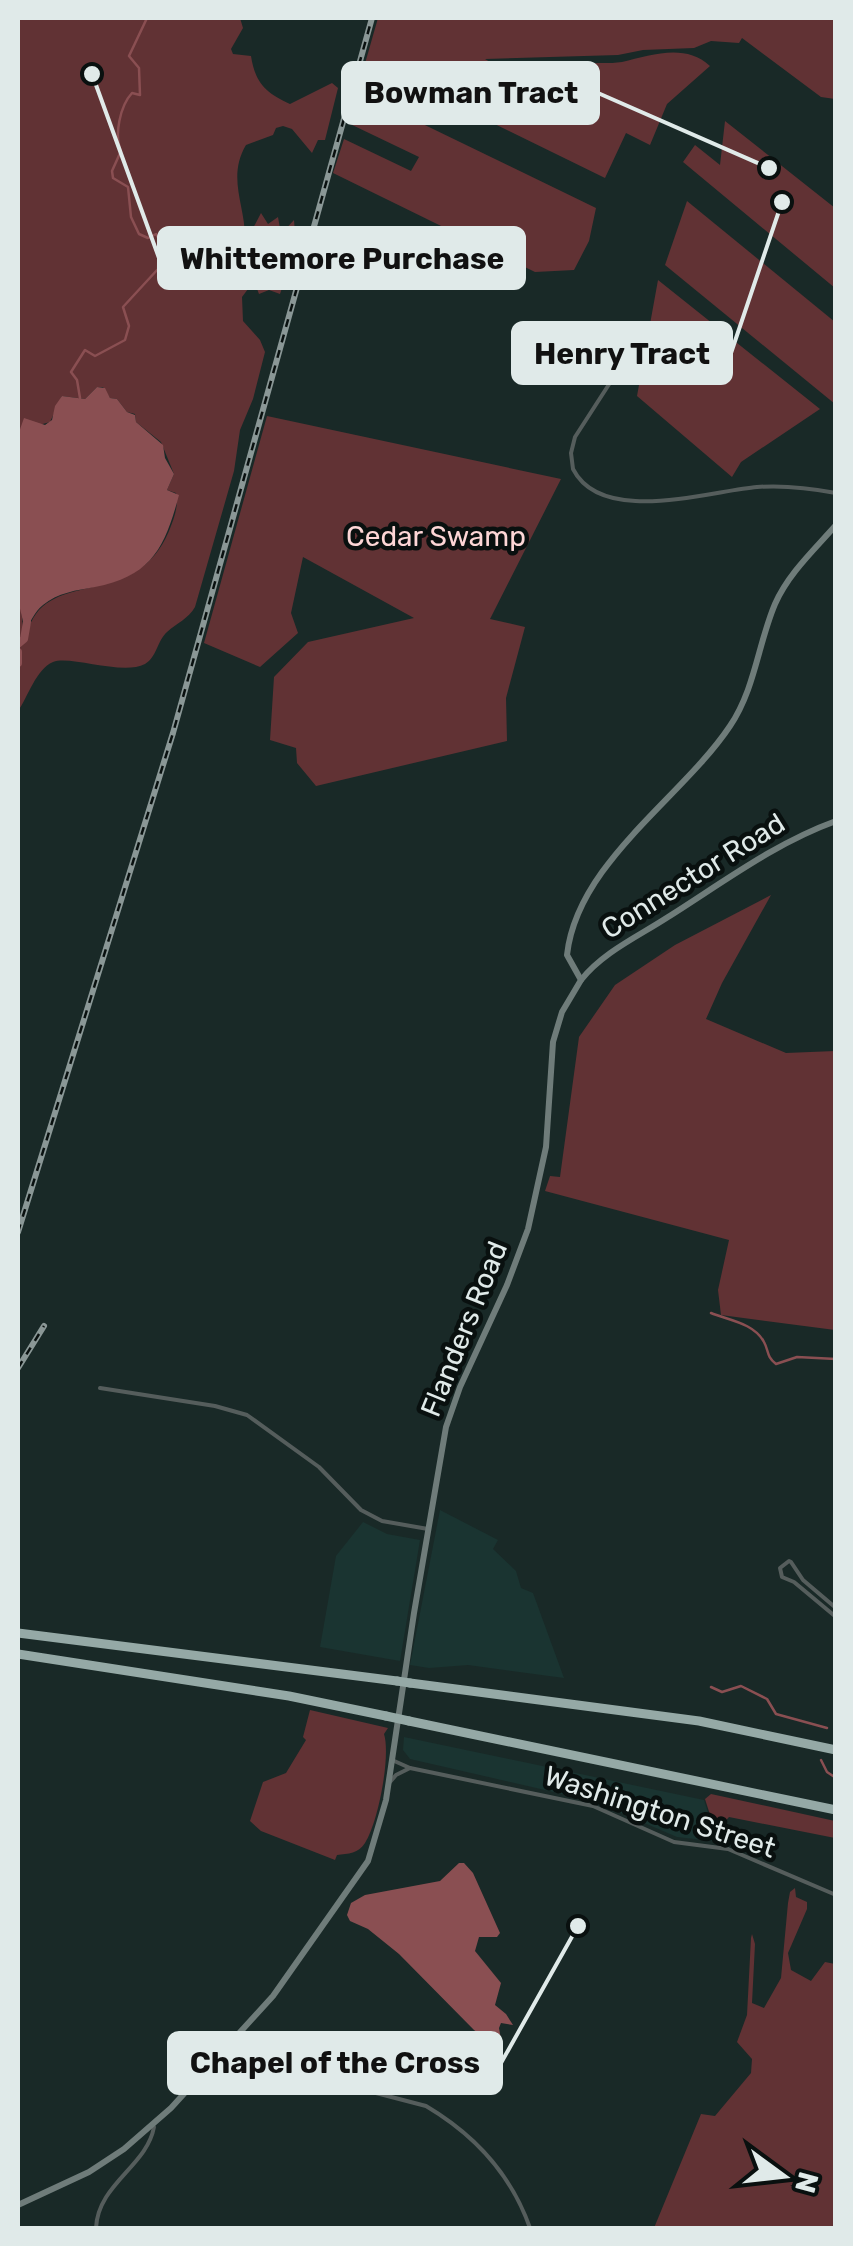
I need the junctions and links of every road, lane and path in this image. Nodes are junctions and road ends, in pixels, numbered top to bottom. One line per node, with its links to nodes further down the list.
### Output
1 (626, 358): 2 (street)
2 (836, 493)
3 (836, 525): 5 (main road)
4 (836, 821): 5 (main road, Connector Road)
5 (581, 980): 7 (main road, Flanders Road)
6 (100, 1388): 7 (street)
7 (428, 1529): 13 (main road, Flanders Road)
8 (836, 1608): 9 (street)
9 (836, 1617)
10 (18, 1633): 12 (highway, bridge)
11 (18, 1654): 16 (highway, bridge)
12 (836, 1750)
13 (392, 1760): 14 (street, Washington Street); 15 (main road, Flanders Road)
14 (410, 1768): 15 (street); 17 (street, Washington Street)
15 (389, 1783): 18 (main road, Flanders Road)
16 (836, 1810)
17 (836, 1895)
18 (242, 2032): 19 (main road, Flanders Road); 22 (street)
19 (154, 2124): 20 (main road, Flanders Road); 21 (street)
20 (18, 2206)
21 (96, 2228)
22 (530, 2228)

